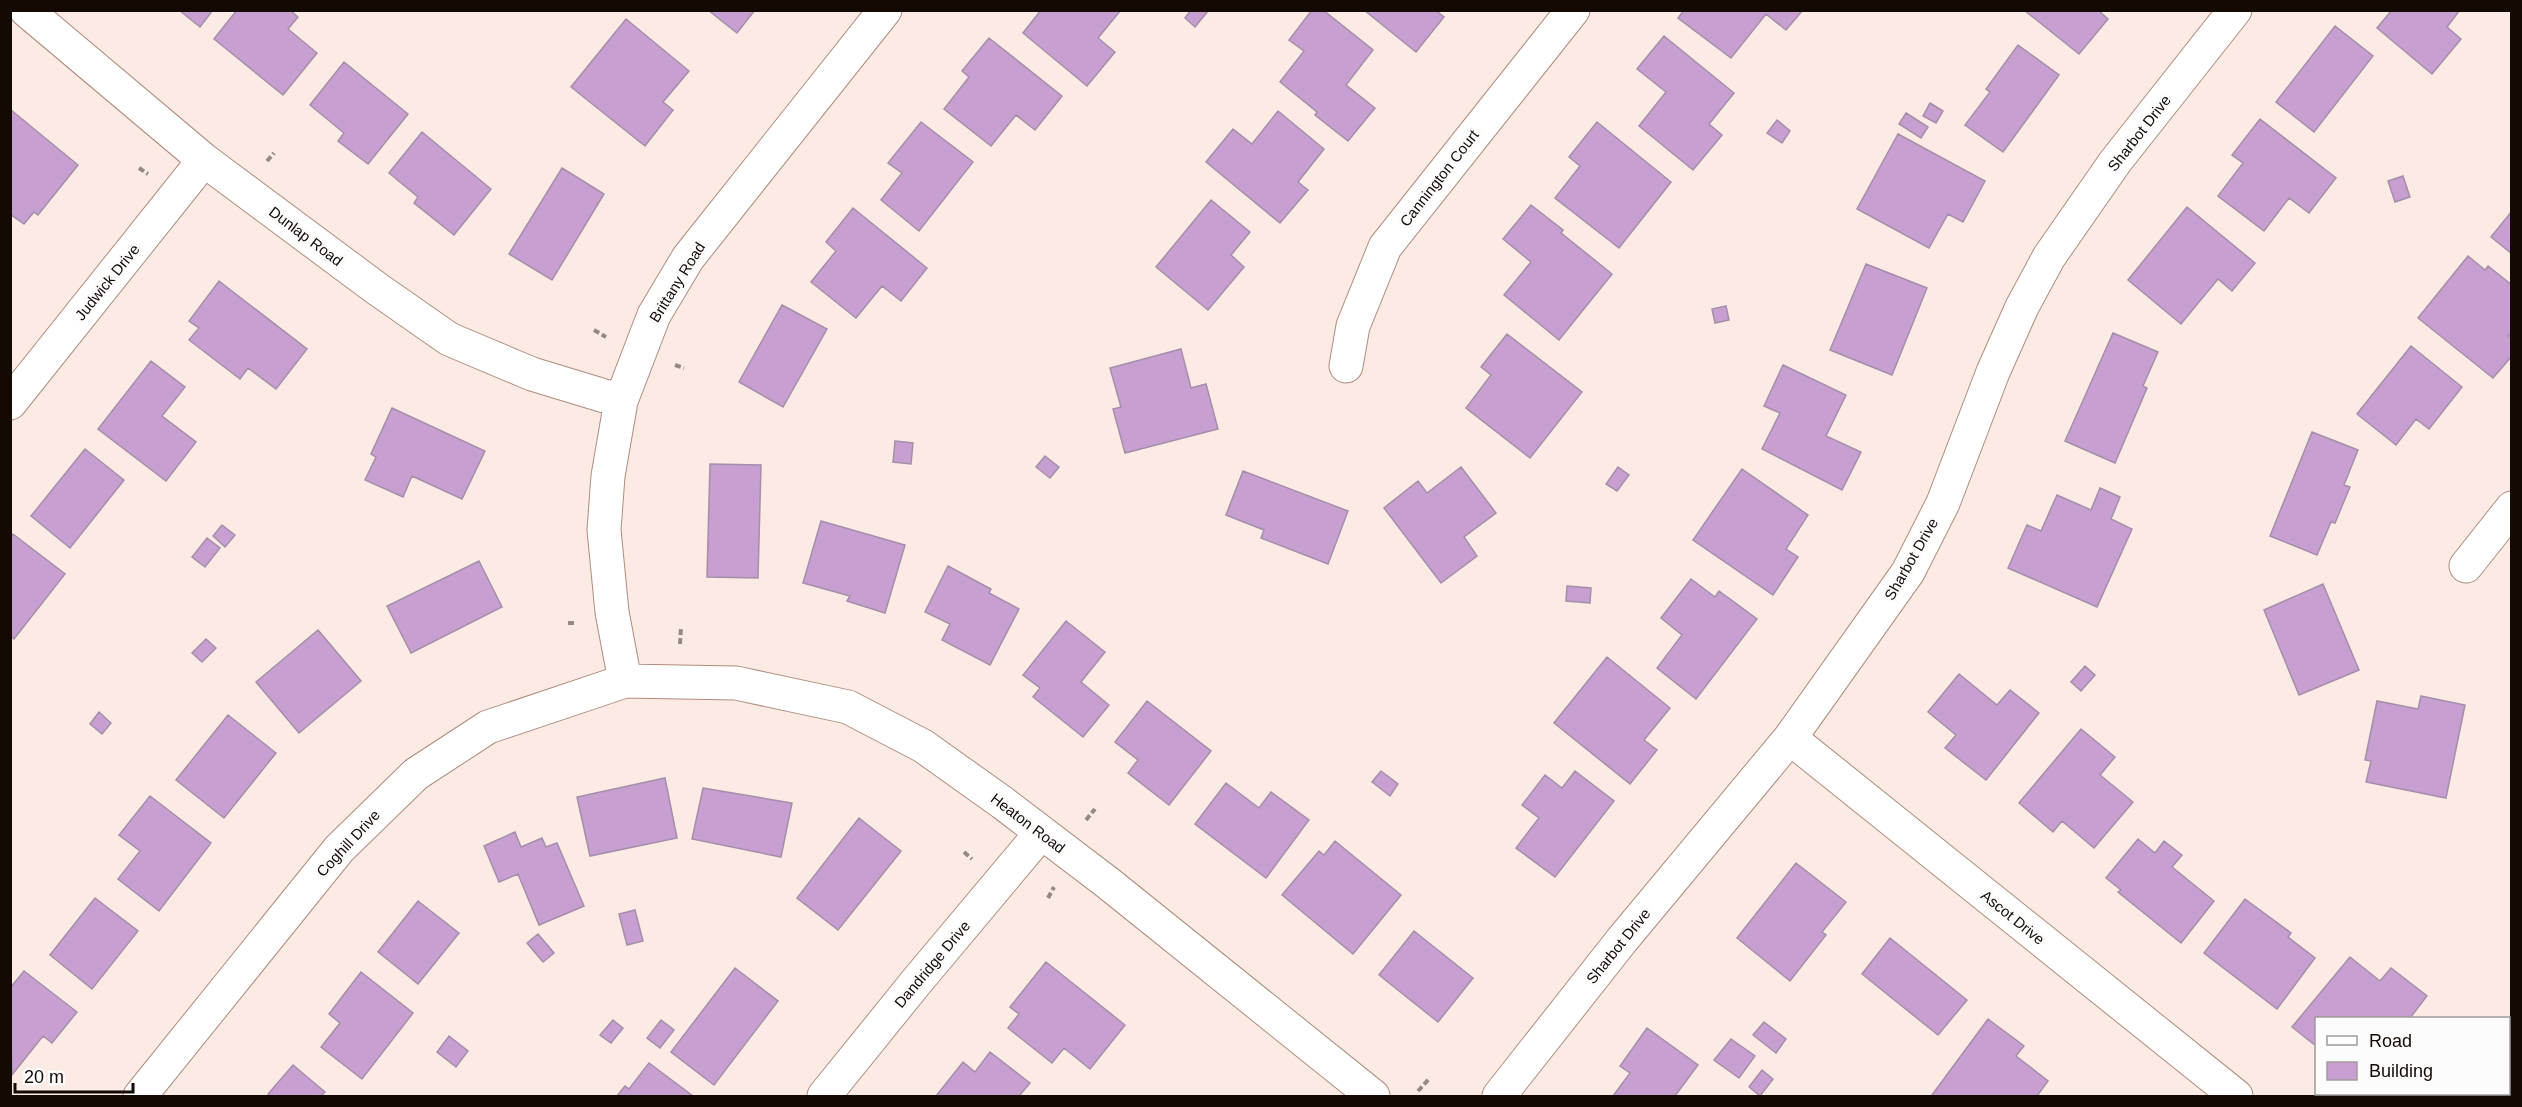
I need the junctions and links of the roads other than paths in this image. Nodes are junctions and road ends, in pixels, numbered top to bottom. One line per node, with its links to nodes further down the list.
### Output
1 (26, 10): 5 (street, Dunlap Road)
2 (885, 10): 7 (street, Brittany Road)
3 (1573, 10): 6 (street, Cannington Court)
4 (2235, 10): 12 (street, Sharbot Drive)
5 (204, 160): 7 (street, Dunlap Road); 8 (street, Judwick Drive)
6 (1346, 366)
7 (621, 401): 11 (street, Brittany Road)
8 (10, 403)
9 (2511, 508): 10 (street)
10 (2466, 566)
11 (625, 681): 13 (street, Heaton Road); 14 (street, Coghill Drive)
12 (1790, 738): 17 (street, Sharbot Drive); 18 (street, Ascot Drive)
13 (1041, 833): 15 (street, Dandridge Drive); 16 (street, Heaton Road)
14 (140, 1096)
15 (824, 1096)
16 (1373, 1096)
17 (1499, 1096)
18 (2236, 1096)

